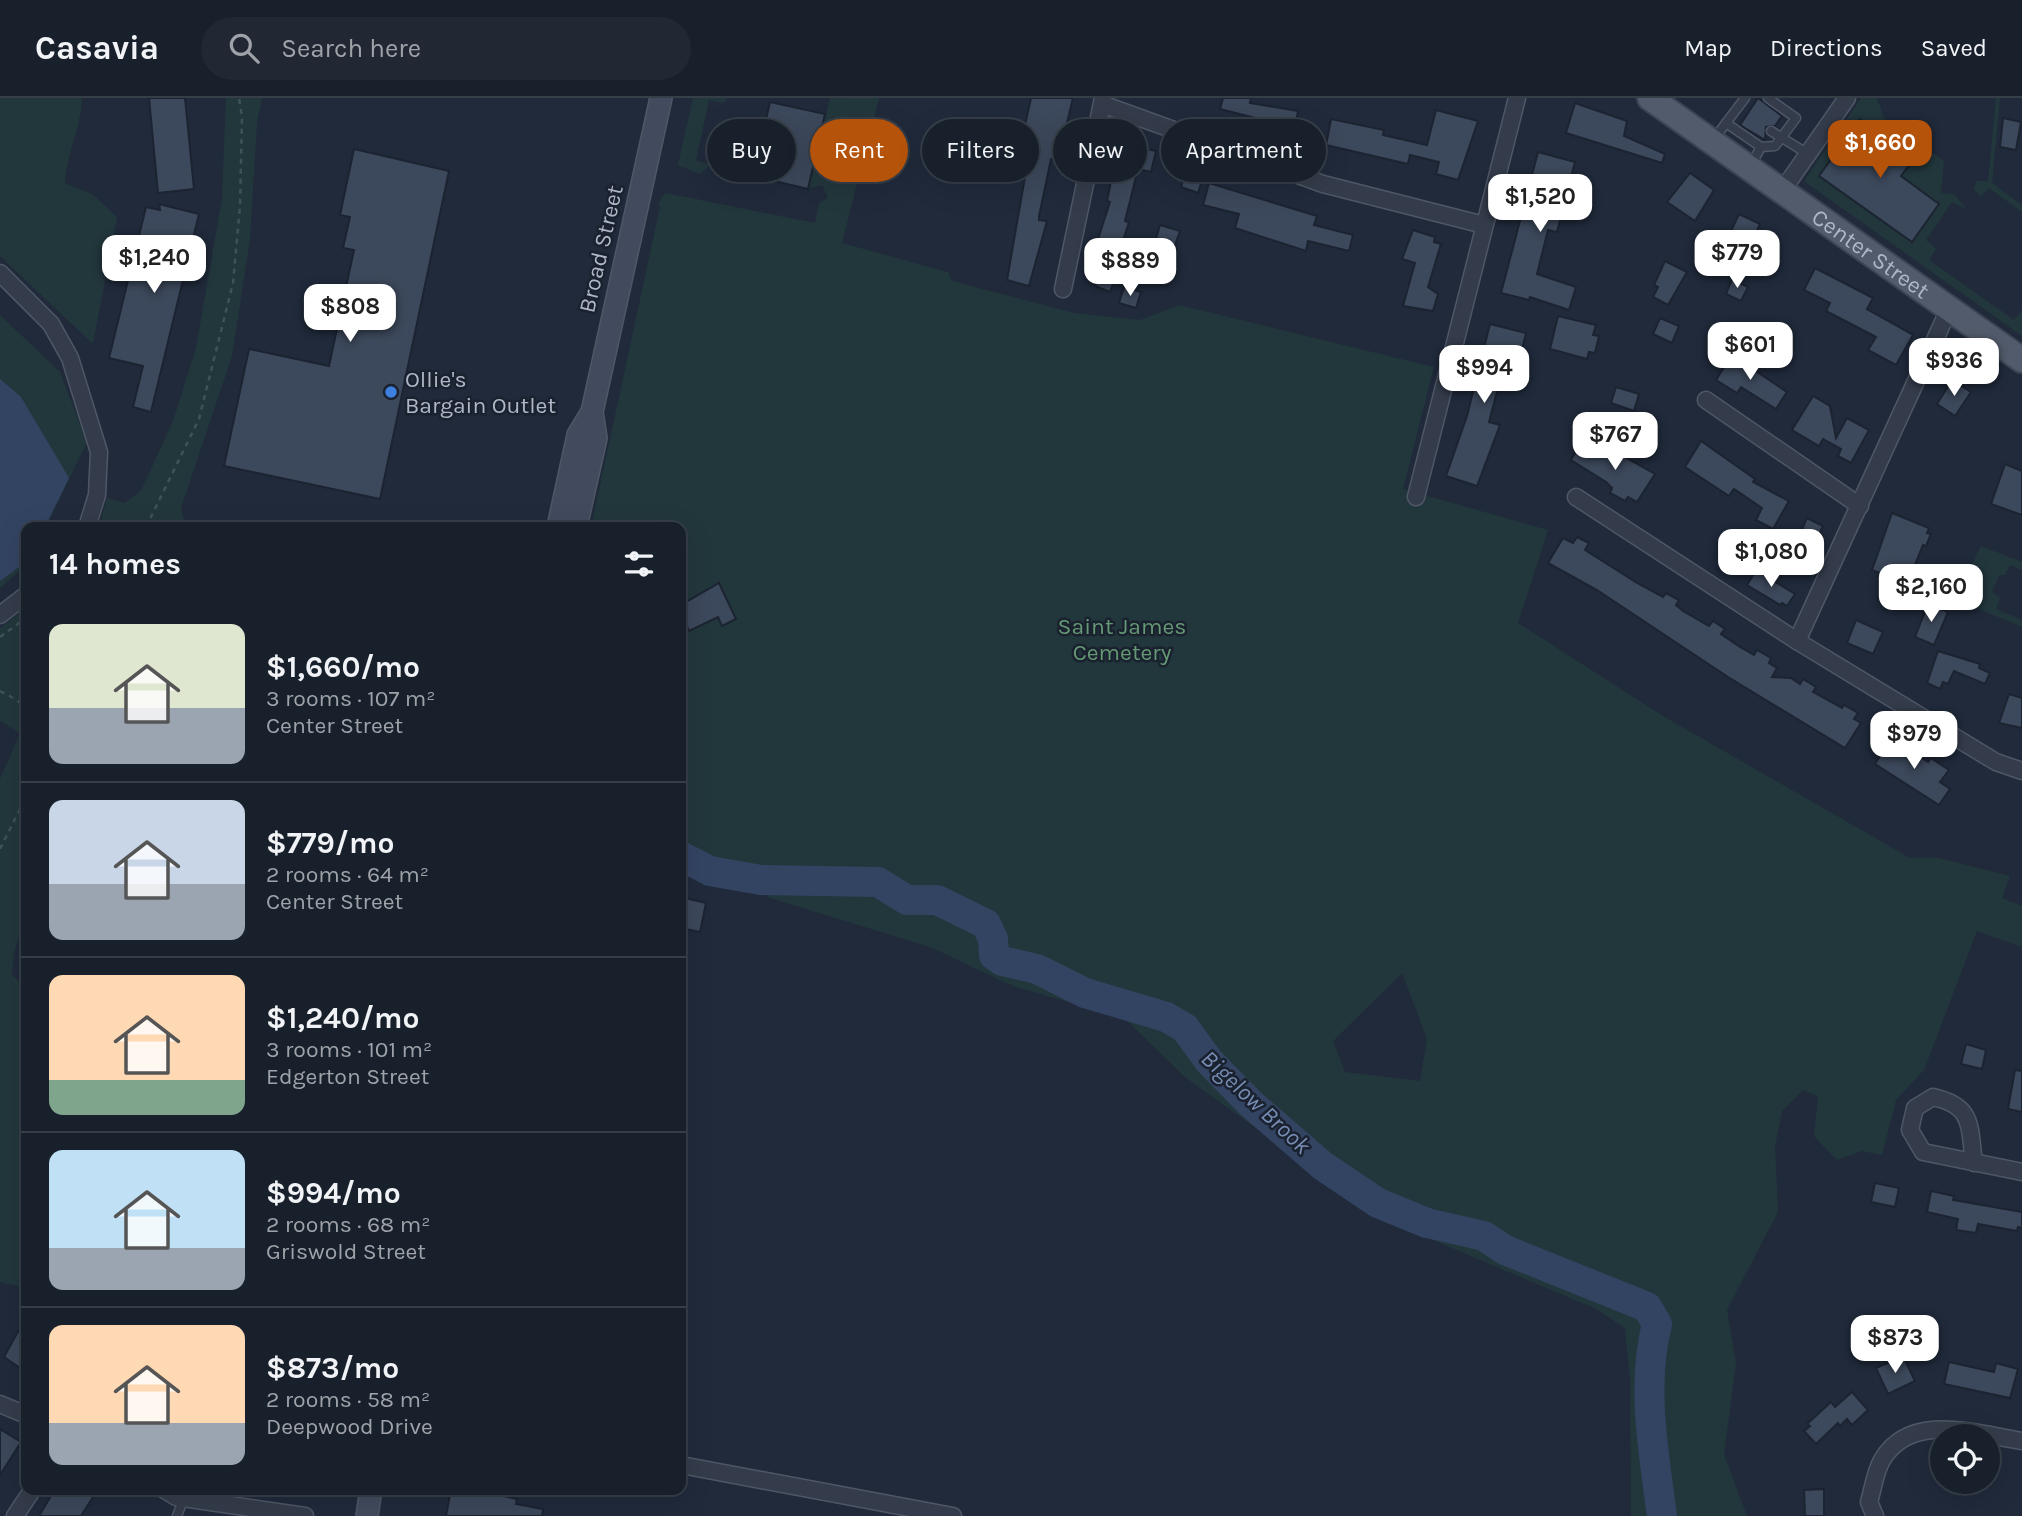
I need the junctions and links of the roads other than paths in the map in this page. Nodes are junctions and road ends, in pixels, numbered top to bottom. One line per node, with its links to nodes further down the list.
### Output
1 (661, 98): 22 (main road, Broad Street)
2 (1517, 98): 16 (street)
3 (1650, 98): 11 (main road, Center Street)
4 (1745, 98): 8 (lane)
5 (1768, 98): 12 (lane)
6 (1847, 98): 13 (street)
7 (1102, 101): 16 (street); 18 (street)
8 (1737, 109): 9 (lane); 11 (lane)
9 (1747, 115)
10 (1771, 131): 12 (lane)
11 (1719, 133): 14 (main road, Center Street)
12 (1781, 137): 13 (lane); 14 (lane)
13 (1808, 154): 15 (street)
14 (1755, 158): 15 (main road, Center Street)
15 (1782, 191): 19 (main road, Center Street)
16 (1484, 225): 23 (street)
17 (0, 273): 26 (street)
18 (1063, 289)
19 (1949, 309): 20 (main road, Center Street); 25 (street)
20 (2022, 360)
21 (1706, 400): 25 (street)
22 (592, 412): 27 (main road, Broad Street); 28 (main road, Broad Street)
23 (1416, 497)
24 (1576, 497): 31 (street)
25 (1860, 506): 31 (street)
26 (89, 522)
27 (559, 522)
28 (577, 522)
29 (21, 599): 30 (street)
30 (0, 615)
31 (1797, 641): 32 (street)
32 (2022, 771)
33 (1974, 1163): 33 (street); 34 (street)
34 (2022, 1172)
35 (0, 1404): 36 (street)
36 (21, 1413)
37 (2022, 1441): 49 (street)
38 (686, 1466): 48 (street)
39 (29, 1495): 44 (street)
40 (177, 1495): 42 (street)
41 (370, 1495): 47 (main road)
42 (184, 1498): 43 (street); 45 (lane)
43 (275, 1514): 46 (street)
44 (15, 1516)
45 (177, 1516)
46 (305, 1516)
47 (368, 1516)
48 (953, 1516)
49 (1875, 1516)

